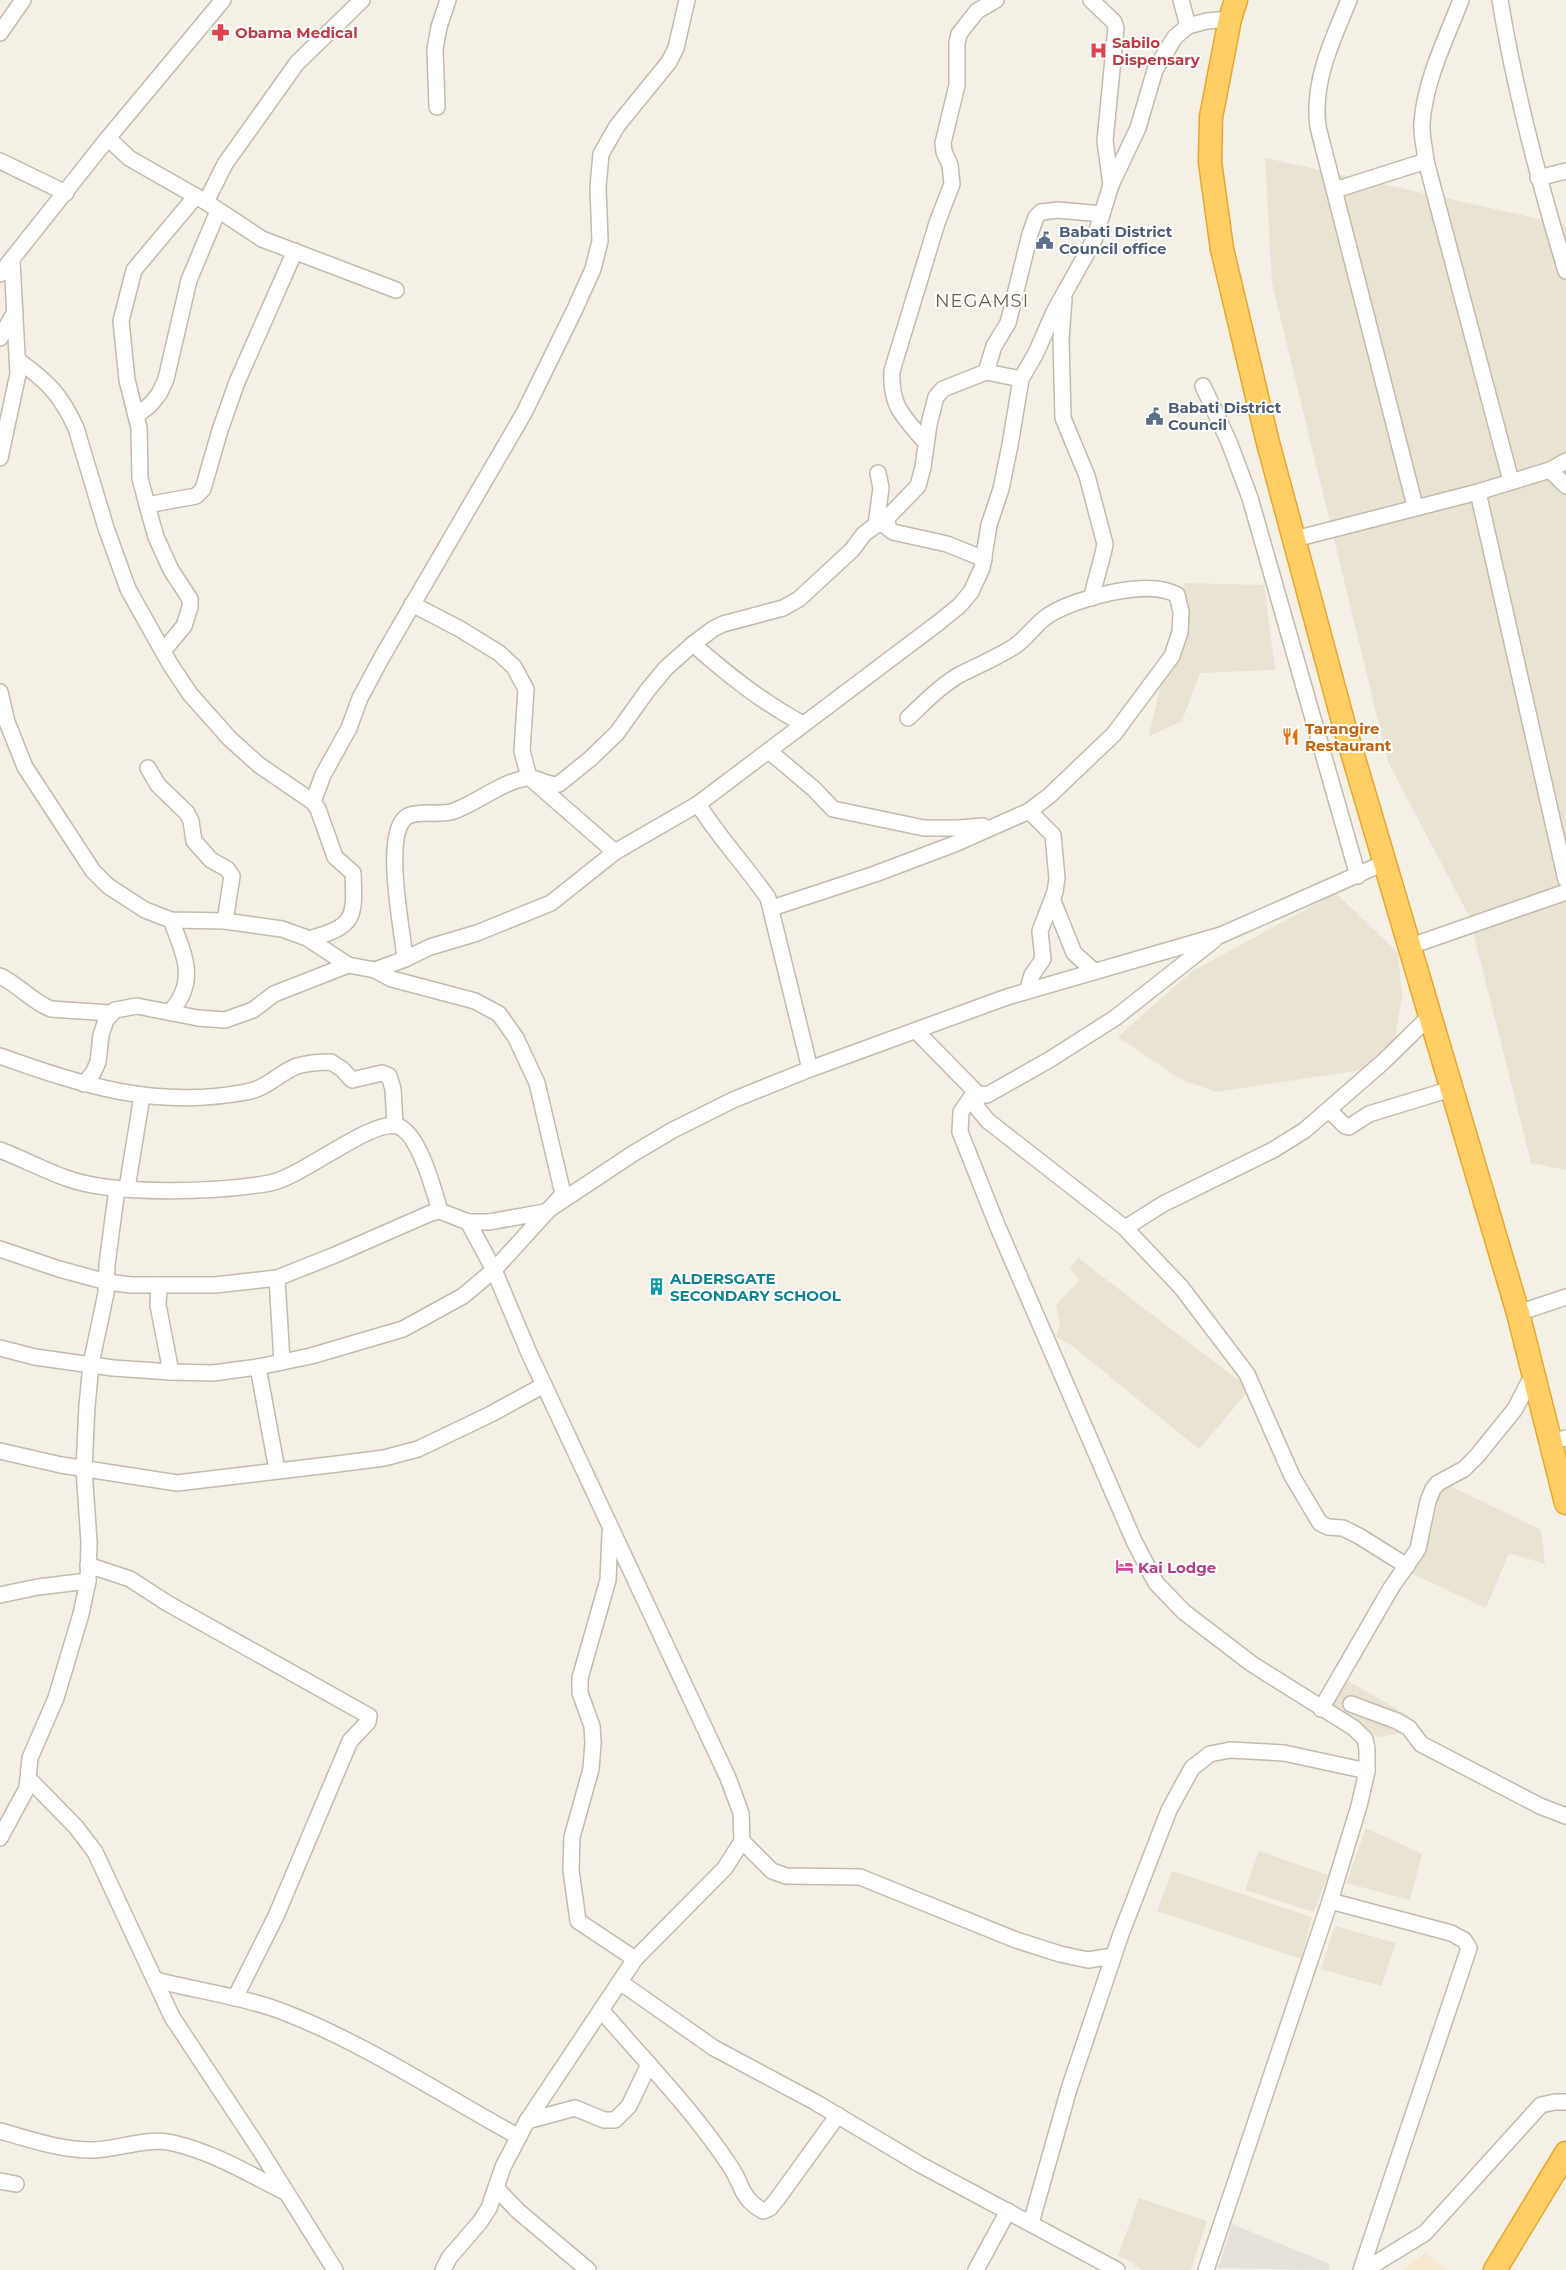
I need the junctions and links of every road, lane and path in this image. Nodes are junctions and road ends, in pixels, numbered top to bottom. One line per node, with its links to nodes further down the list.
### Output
1 (23, 0): 14 (street)
2 (223, 0): 16 (street)
3 (362, 0): 24 (street)
4 (448, 0): 15 (street)
5 (687, 0): 53 (street)
6 (996, 0): 39 (street)
7 (1091, 0): 21 (street)
8 (1181, 0): 13 (street)
9 (1349, 0): 22 (street)
10 (1461, 0): 18 (street)
11 (1500, 0): 20 (street)
12 (1233, 10): 13 (street); 50 (highway)
13 (1188, 26): 21 (street)
14 (0, 33)
15 (437, 107)
16 (108, 138): 23 (street); 24 (street)
17 (0, 161): 23 (street)
18 (1426, 162): 22 (street); 44 (street)
19 (1566, 171): 20 (street)
20 (1538, 178): 28 (street)
21 (1111, 185): 25 (street)
22 (1335, 190): 48 (street)
23 (66, 193): 27 (street)
24 (207, 203): 26 (street); 38 (street); 38 (street)
25 (1102, 214): 31 (street); 35 (street)
26 (295, 251): 30 (street); 47 (street)
27 (12, 261): 29 (street); 32 (street)
28 (1566, 271)
29 (0, 274)
30 (396, 290)
31 (1064, 291): 36 (street); 52 (street)
32 (15, 312): 33 (street); 34 (street)
33 (0, 338)
34 (19, 361): 40 (street); 55 (street)
35 (986, 372): 36 (street); 39 (street)
36 (1021, 379): 51 (street)
37 (1203, 386): 68 (street)
38 (137, 415): 47 (street)
39 (926, 443): 49 (street)
40 (0, 458)
41 (1566, 461): 42 (street)
42 (1550, 470): 44 (street); 45 (street)
43 (878, 473): 49 (street)
44 (1511, 481): 46 (street)
45 (1566, 486)
46 (1478, 492): 48 (street); 69 (street)
47 (147, 505): 55 (street)
48 (1416, 506): 50 (street)
49 (881, 525): 51 (street); 54 (street)
50 (1295, 539): 67 (highway)
51 (984, 559): 58 (street)
52 (1092, 598): 57 (street); 64 (street)
53 (412, 604): 61 (street); 62 (street)
54 (693, 644): 58 (street); 61 (street)
55 (163, 651): 62 (street)
56 (0, 692): 73 (street)
57 (908, 718)
58 (803, 724): 59 (street)
59 (770, 752): 63 (street); 65 (street)
60 (148, 768): 74 (street)
61 (529, 777): 66 (street); 78 (street)
62 (313, 802): 76 (street)
63 (698, 804): 66 (street); 72 (street)
64 (1029, 811): 65 (street); 71 (street)
65 (999, 824): 72 (street)
66 (615, 852): 78 (street)
67 (1384, 863): 68 (street); 77 (highway)
68 (1358, 876): 75 (street)
69 (1566, 880)
70 (1566, 892): 77 (street)
71 (1053, 901): 81 (street); 83 (street)
72 (772, 908): 89 (street)
73 (171, 920): 74 (street); 84 (street)
74 (225, 921): 76 (street)
75 (1221, 935): 81 (street); 92 (street)
76 (309, 939): 79 (street)
77 (1408, 947): 86 (highway)
78 (405, 959): 80 (street)
79 (348, 965): 80 (street); 84 (street)
80 (375, 970): 99 (street)
81 (1094, 971): 83 (street)
82 (0, 976): 85 (street)
83 (1027, 991): 87 (street)
84 (171, 1011): 85 (street)
85 (110, 1013): 90 (street)
86 (1430, 1016): 91 (highway); 94 (street)
87 (916, 1031): 89 (street); 92 (street)
88 (0, 1056): 90 (street)
89 (810, 1069): 99 (street)
90 (84, 1084): 93 (street)
91 (1451, 1089): 94 (street); 108 (highway)
92 (974, 1093): 101 (street); 128 (street)
93 (142, 1096): 95 (street); 97 (street)
94 (1329, 1110): 101 (street)
95 (395, 1125): 97 (street); 98 (street)
96 (0, 1150): 97 (street)
97 (122, 1189): 105 (street)
98 (440, 1212): 100 (street); 104 (street)
99 (545, 1212): 100 (street); 103 (street)
100 (468, 1222): 103 (street)
101 (1125, 1228): 123 (street)
102 (0, 1249): 105 (street)
103 (494, 1270): 110 (street); 115 (street)
104 (277, 1278): 106 (street); 110 (street)
105 (106, 1282): 106 (street); 111 (street)
106 (159, 1285): 113 (street)
107 (1566, 1297): 108 (street)
108 (1518, 1313): 114 (highway)
109 (0, 1348): 111 (street)
110 (282, 1362): 112 (street)
111 (91, 1364): 113 (street); 118 (street)
112 (258, 1367): 113 (street); 119 (street)
113 (171, 1372)
114 (1534, 1372): 116 (highway); 123 (street)
115 (544, 1385): 119 (street); 121 (street)
116 (1558, 1439): 120 (highway)
117 (0, 1451): 118 (street)
118 (84, 1468): 119 (street); 122 (street)
119 (277, 1470)
120 (1566, 1503)
121 (610, 1526): 134 (street); 137 (street)
122 (88, 1565): 124 (street); 140 (street)
123 (1407, 1566): 126 (street)
124 (88, 1581): 125 (street); 131 (street)
125 (0, 1595)
126 (1339, 1680): 127 (street); 128 (street)
127 (1351, 1704): 129 (street); 132 (street)
128 (1321, 1709): 129 (street)
129 (1354, 1728): 130 (street)
130 (1367, 1771): 135 (street); 136 (street)
131 (29, 1779): 133 (street); 138 (street)
132 (1566, 1816)
133 (0, 1838)
134 (742, 1841): 136 (street); 137 (street)
135 (1330, 1901): 160 (street); 161 (street)
136 (1113, 1956): 154 (street)
137 (635, 1959): 139 (street)
138 (156, 1980): 140 (street); 152 (street)
139 (620, 1982): 141 (street); 144 (street)
140 (236, 1998): 147 (street)
141 (601, 2010): 142 (street); 145 (street)
142 (649, 2064): 144 (street); 145 (street)
143 (1566, 2102): 162 (street)
144 (838, 2116): 153 (street)
145 (527, 2121): 147 (street)
146 (0, 2131): 152 (street)
147 (519, 2137): 151 (street)
148 (1566, 2152): 163 (highway)
149 (0, 2181): 150 (street)
150 (16, 2184)
151 (496, 2188): 156 (street); 157 (street)
152 (286, 2192): 155 (street)
153 (1008, 2211): 154 (street); 158 (street)
154 (1031, 2223): 159 (street)
155 (335, 2270)
156 (443, 2270)
157 (588, 2270)
158 (976, 2270)
159 (1117, 2270)
160 (1206, 2270)
161 (1361, 2270)
162 (1365, 2270)
163 (1495, 2270)

